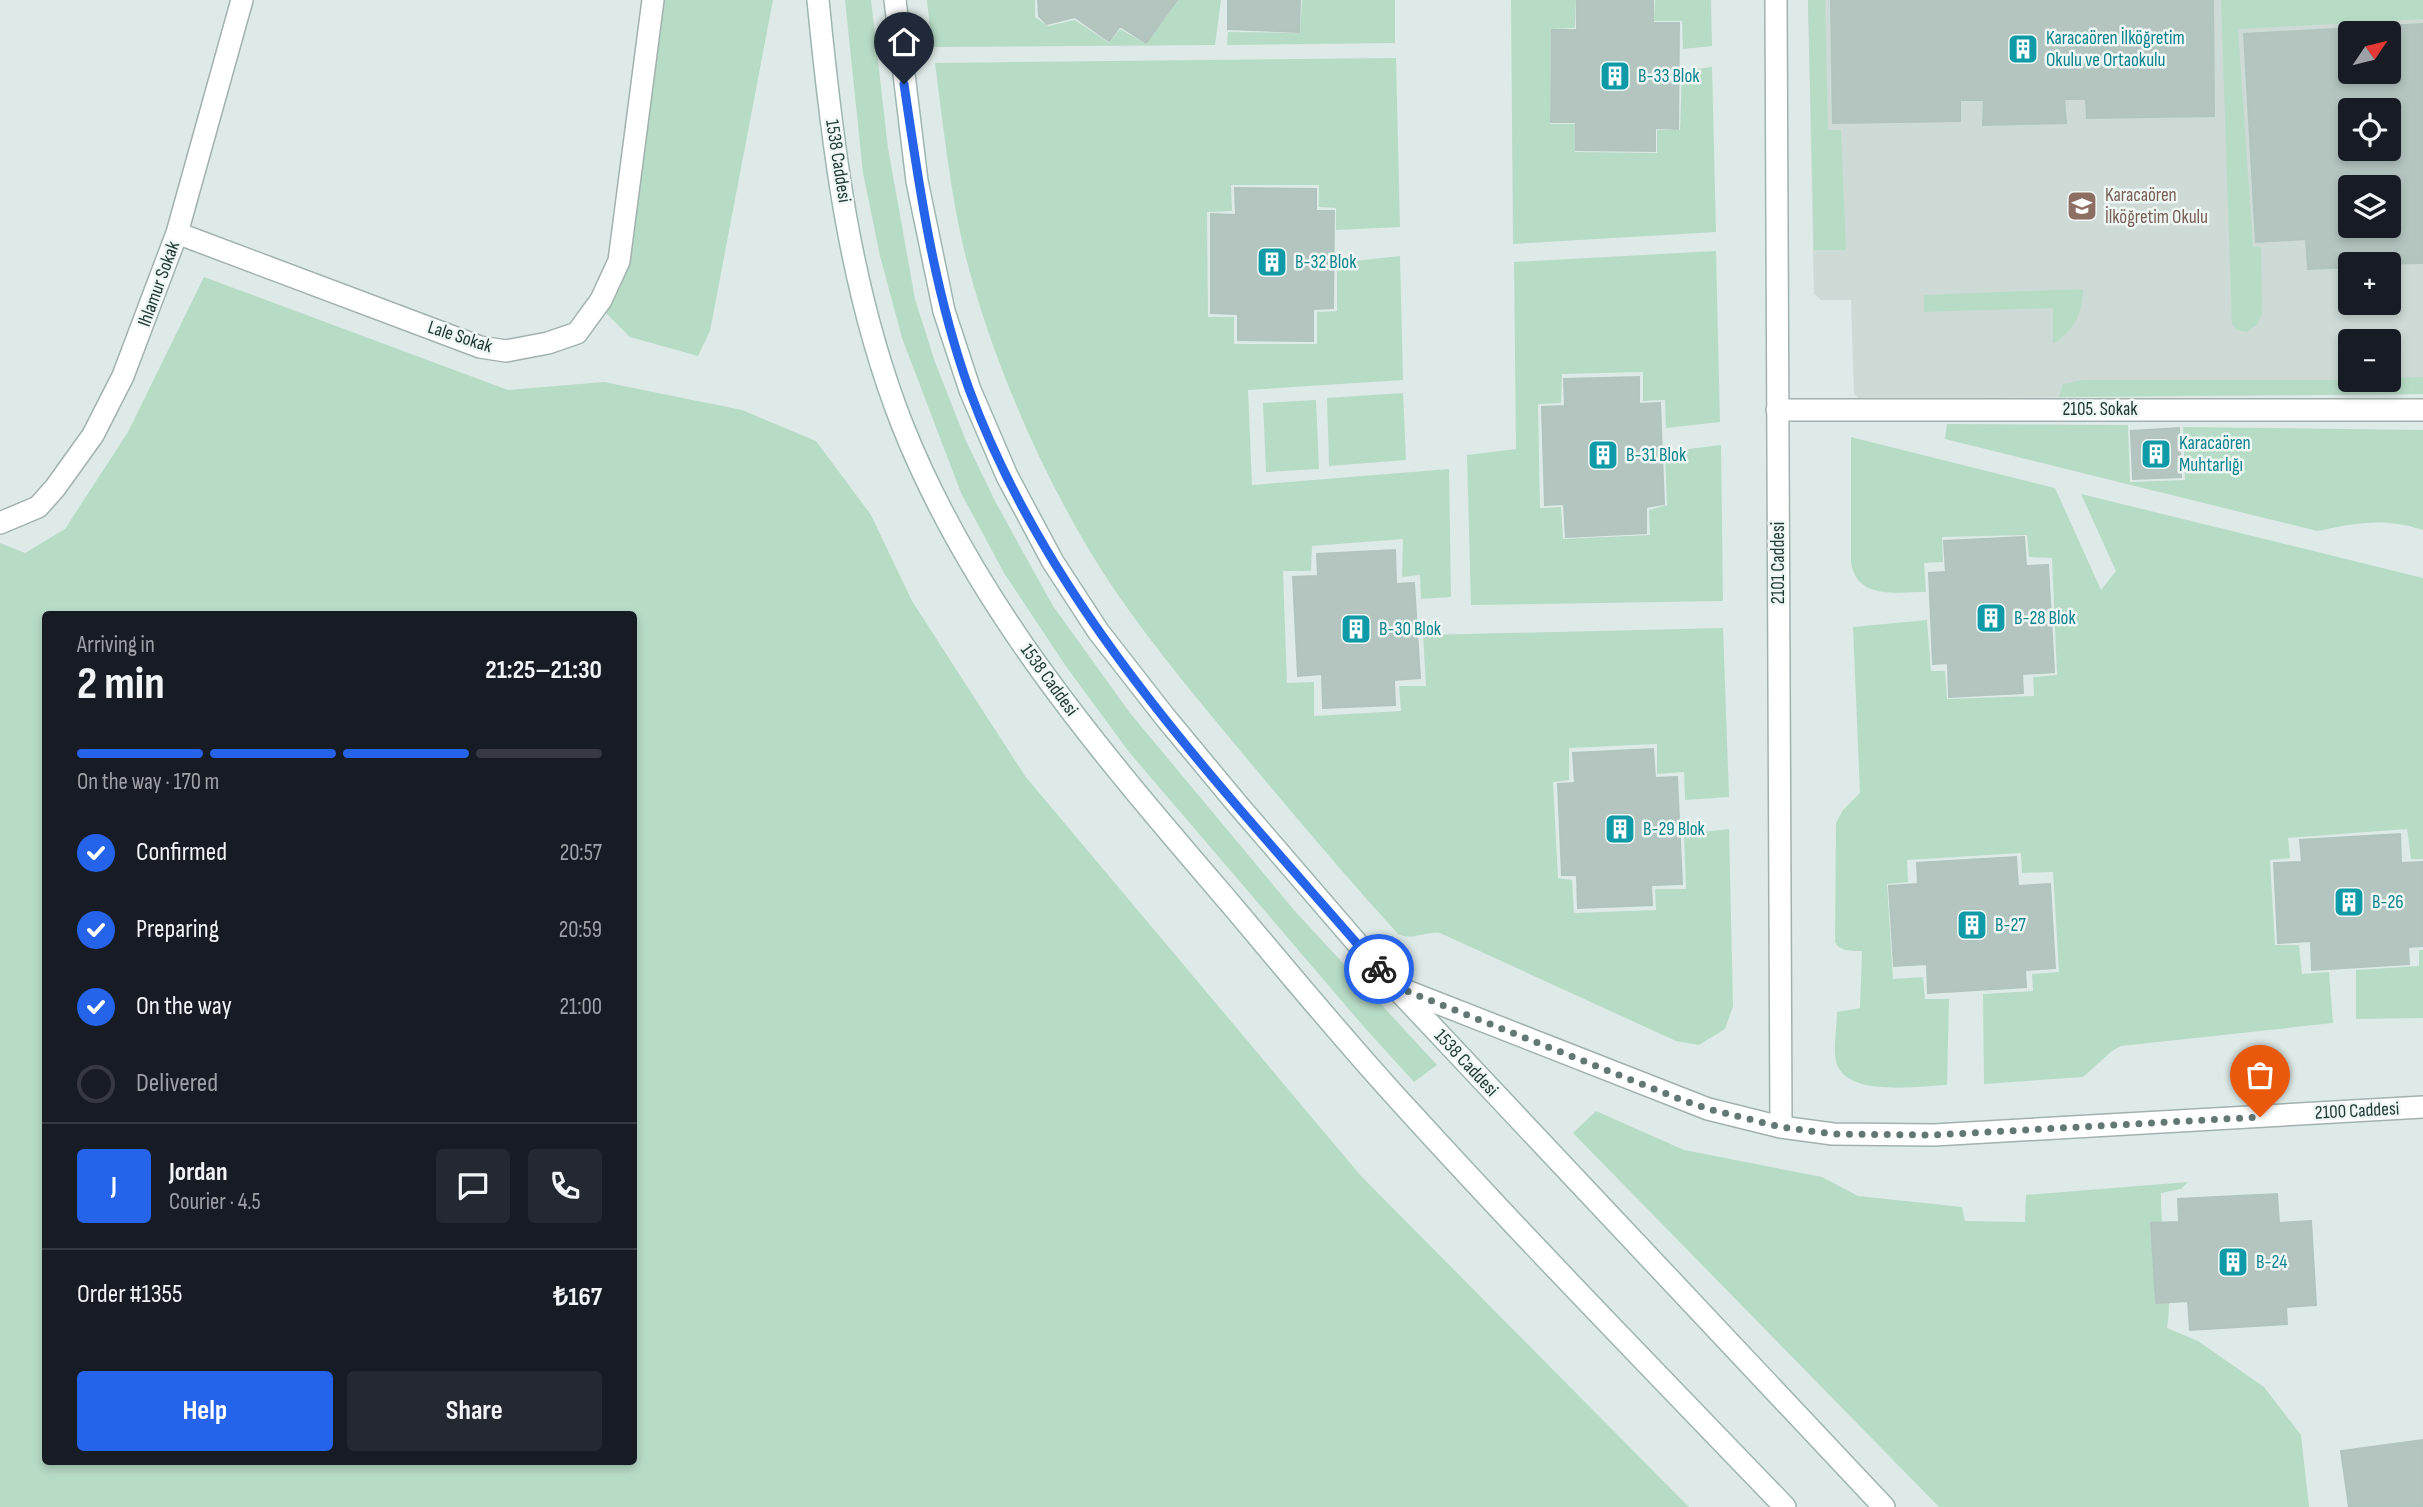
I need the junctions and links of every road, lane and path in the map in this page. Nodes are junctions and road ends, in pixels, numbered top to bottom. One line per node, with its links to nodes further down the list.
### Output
1 (242, 0): 6 (street, Ihlamur Sokak)
2 (653, 0): 6 (street, Lale Sokak)
3 (818, 0): 13 (street, 1538 Caddesi)
4 (895, 0): 10 (street, 1538 Caddesi)
5 (1776, 0): 7 (street, 2101 Caddesi)
6 (177, 233): 9 (street, Ihlamur Sokak)
7 (1777, 410): 8 (street, 2105. Sokak); 12 (street, 2101 Caddesi)
8 (2423, 410)
9 (0, 523)
10 (1394, 986): 12 (street, 2100 Caddesi); 14 (street, 1538 Caddesi)
11 (2423, 1107): 12 (street, 2100 Caddesi)
12 (1781, 1127)
13 (1785, 1507)
14 (1884, 1507)

